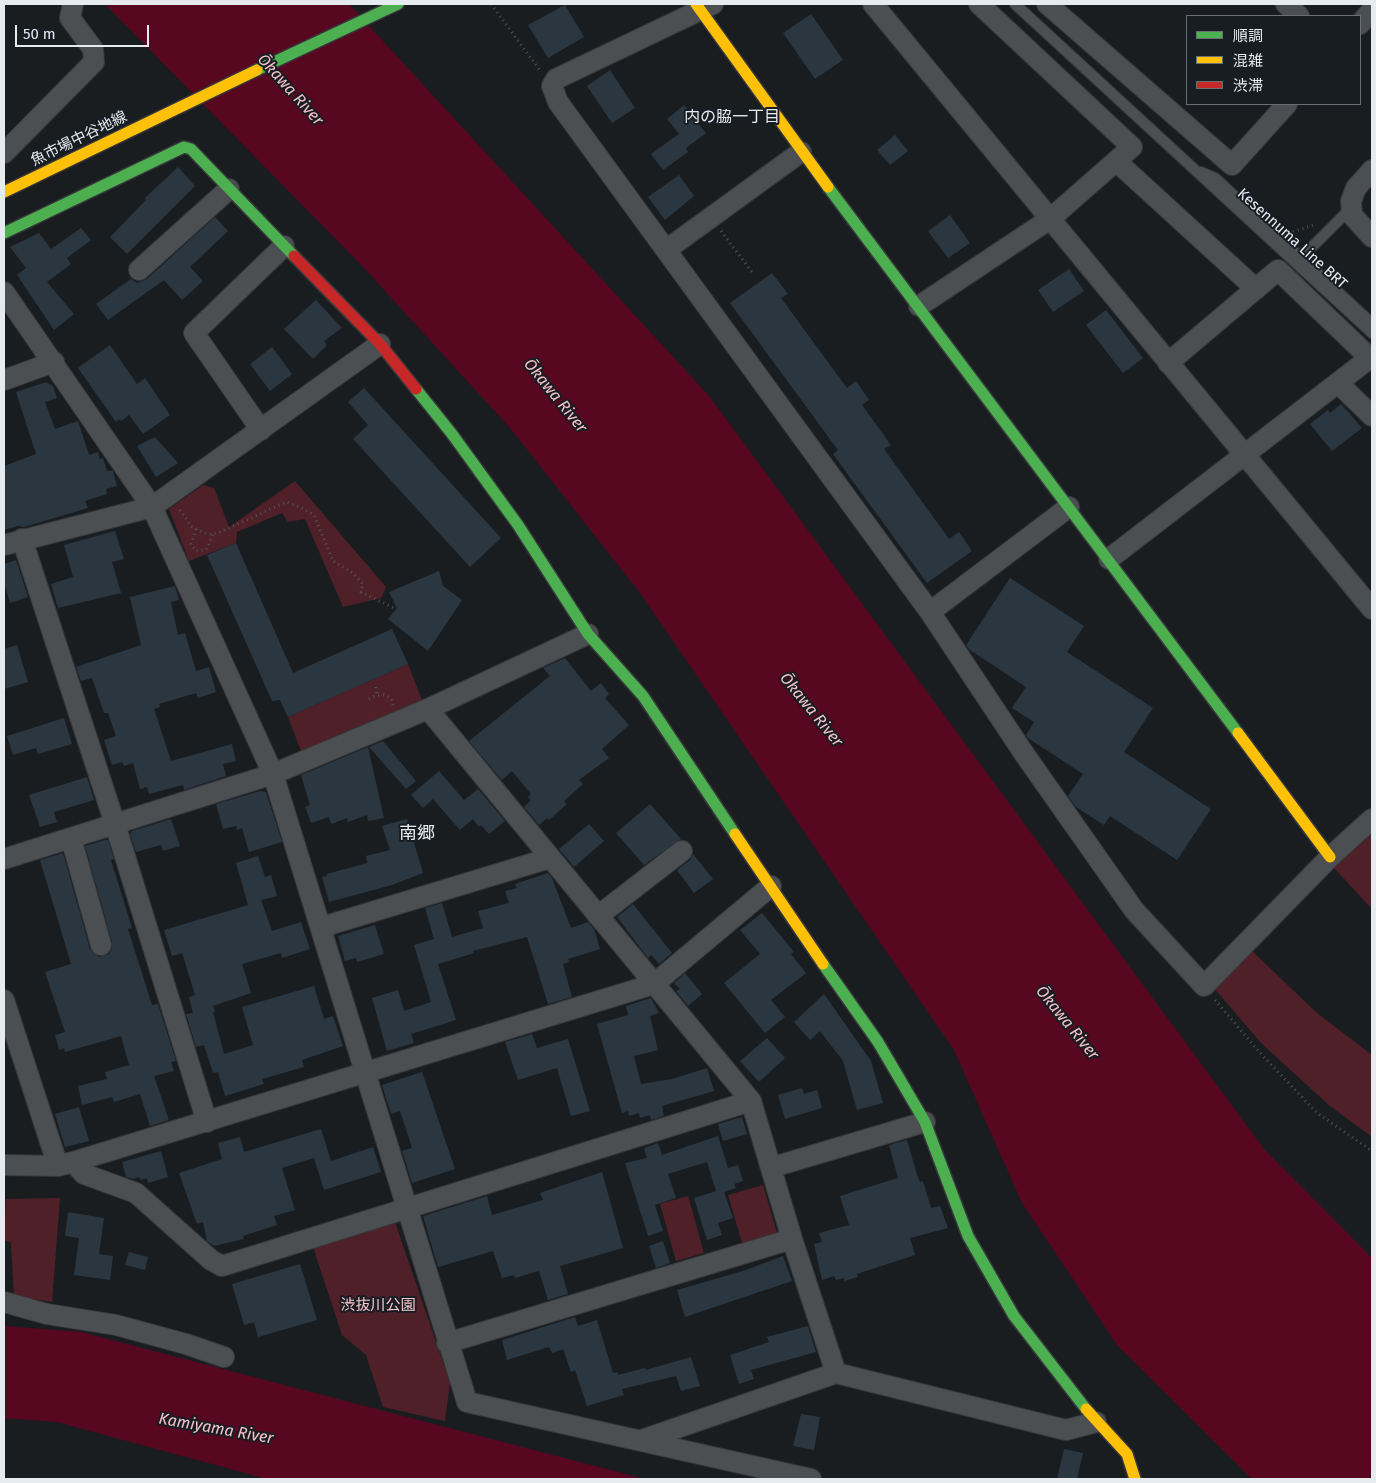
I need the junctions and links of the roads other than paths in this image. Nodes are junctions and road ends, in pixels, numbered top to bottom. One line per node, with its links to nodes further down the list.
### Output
1 (398, 4): 18 (street, 魚市場中谷地線)
2 (874, 4): 20 (street)
3 (978, 4): 15 (street)
4 (1015, 4): 27 (lane, Kesennuma Line BRT)
5 (1047, 4): 12 (street)
6 (1286, 4): 10 (street)
7 (703, 6): 13 (street); 26 (street)
8 (67, 9): 14 (street)
9 (1372, 10): 11 (street)
10 (1298, 15)
11 (1361, 23)
12 (1286, 105)
13 (801, 152): 26 (street); 31 (street)
14 (4, 153)
15 (1116, 162): 20 (street); 29 (street)
16 (1372, 170): 19 (street)
17 (229, 188): 23 (street); 25 (street); 28 (street)
18 (4, 192)
19 (1351, 201): 21 (lane); 22 (street)
20 (1050, 220): 31 (street); 36 (street)
21 (1337, 220): 22 (lane); 27 (lane)
22 (1357, 222): 24 (street)
23 (4, 233)
24 (1372, 237)
25 (284, 246): 34 (street); 40 (street)
26 (666, 250): 47 (street)
27 (1298, 260): 32 (lane, Kesennuma Line BRT); 33 (lane, Kesennuma Line BRT)
28 (139, 270)
29 (1256, 289): 36 (street); 38 (street)
30 (4, 292): 35 (street)
31 (919, 306): 43 (street)
32 (1372, 327)
33 (1372, 333)
34 (380, 344): 40 (street); 48 (street)
35 (54, 362): 37 (street); 42 (street)
36 (1168, 363): 41 (street)
37 (4, 380)
38 (1338, 383): 39 (street); 41 (street)
39 (1372, 416)
40 (261, 430): 42 (street)
41 (1244, 456): 45 (street); 46 (street)
42 (152, 506): 44 (street); 50 (street)
43 (1069, 508): 45 (street); 47 (street)
44 (13, 542): 52 (street)
45 (1109, 559): 55 (street)
46 (1372, 609)
47 (930, 612): 55 (street)
48 (588, 634): 49 (street); 58 (street)
49 (428, 709): 50 (street); 56 (street)
50 (273, 774): 52 (street); 60 (street)
51 (1372, 819): 55 (street)
52 (115, 824): 53 (street); 66 (street)
53 (71, 838): 57 (street); 61 (street)
54 (682, 851): 59 (street)
55 (1330, 857)
56 (550, 858): 59 (street); 60 (street)
57 (4, 859)
58 (771, 886): 62 (street); 67 (street)
59 (598, 916): 62 (street)
60 (322, 927): 64 (street)
61 (101, 945)
62 (654, 984): 64 (street); 65 (street)
63 (4, 1000): 68 (street)
64 (366, 1073): 66 (street); 71 (street)
65 (751, 1101): 70 (street); 71 (street)
66 (207, 1122): 68 (street)
67 (925, 1122): 70 (street); 77 (street)
68 (65, 1164): 69 (street); 71 (street)
69 (4, 1166)
70 (772, 1167): 72 (street)
71 (406, 1208): 74 (street)
72 (792, 1239): 74 (street); 76 (street)
73 (4, 1302): 75 (street)
74 (447, 1343): 78 (street)
75 (224, 1356)
76 (836, 1374): 77 (street); 78 (street)
77 (1096, 1422): 80 (street)
78 (642, 1440): 79 (street)
79 (811, 1479)
80 (1136, 1479)

